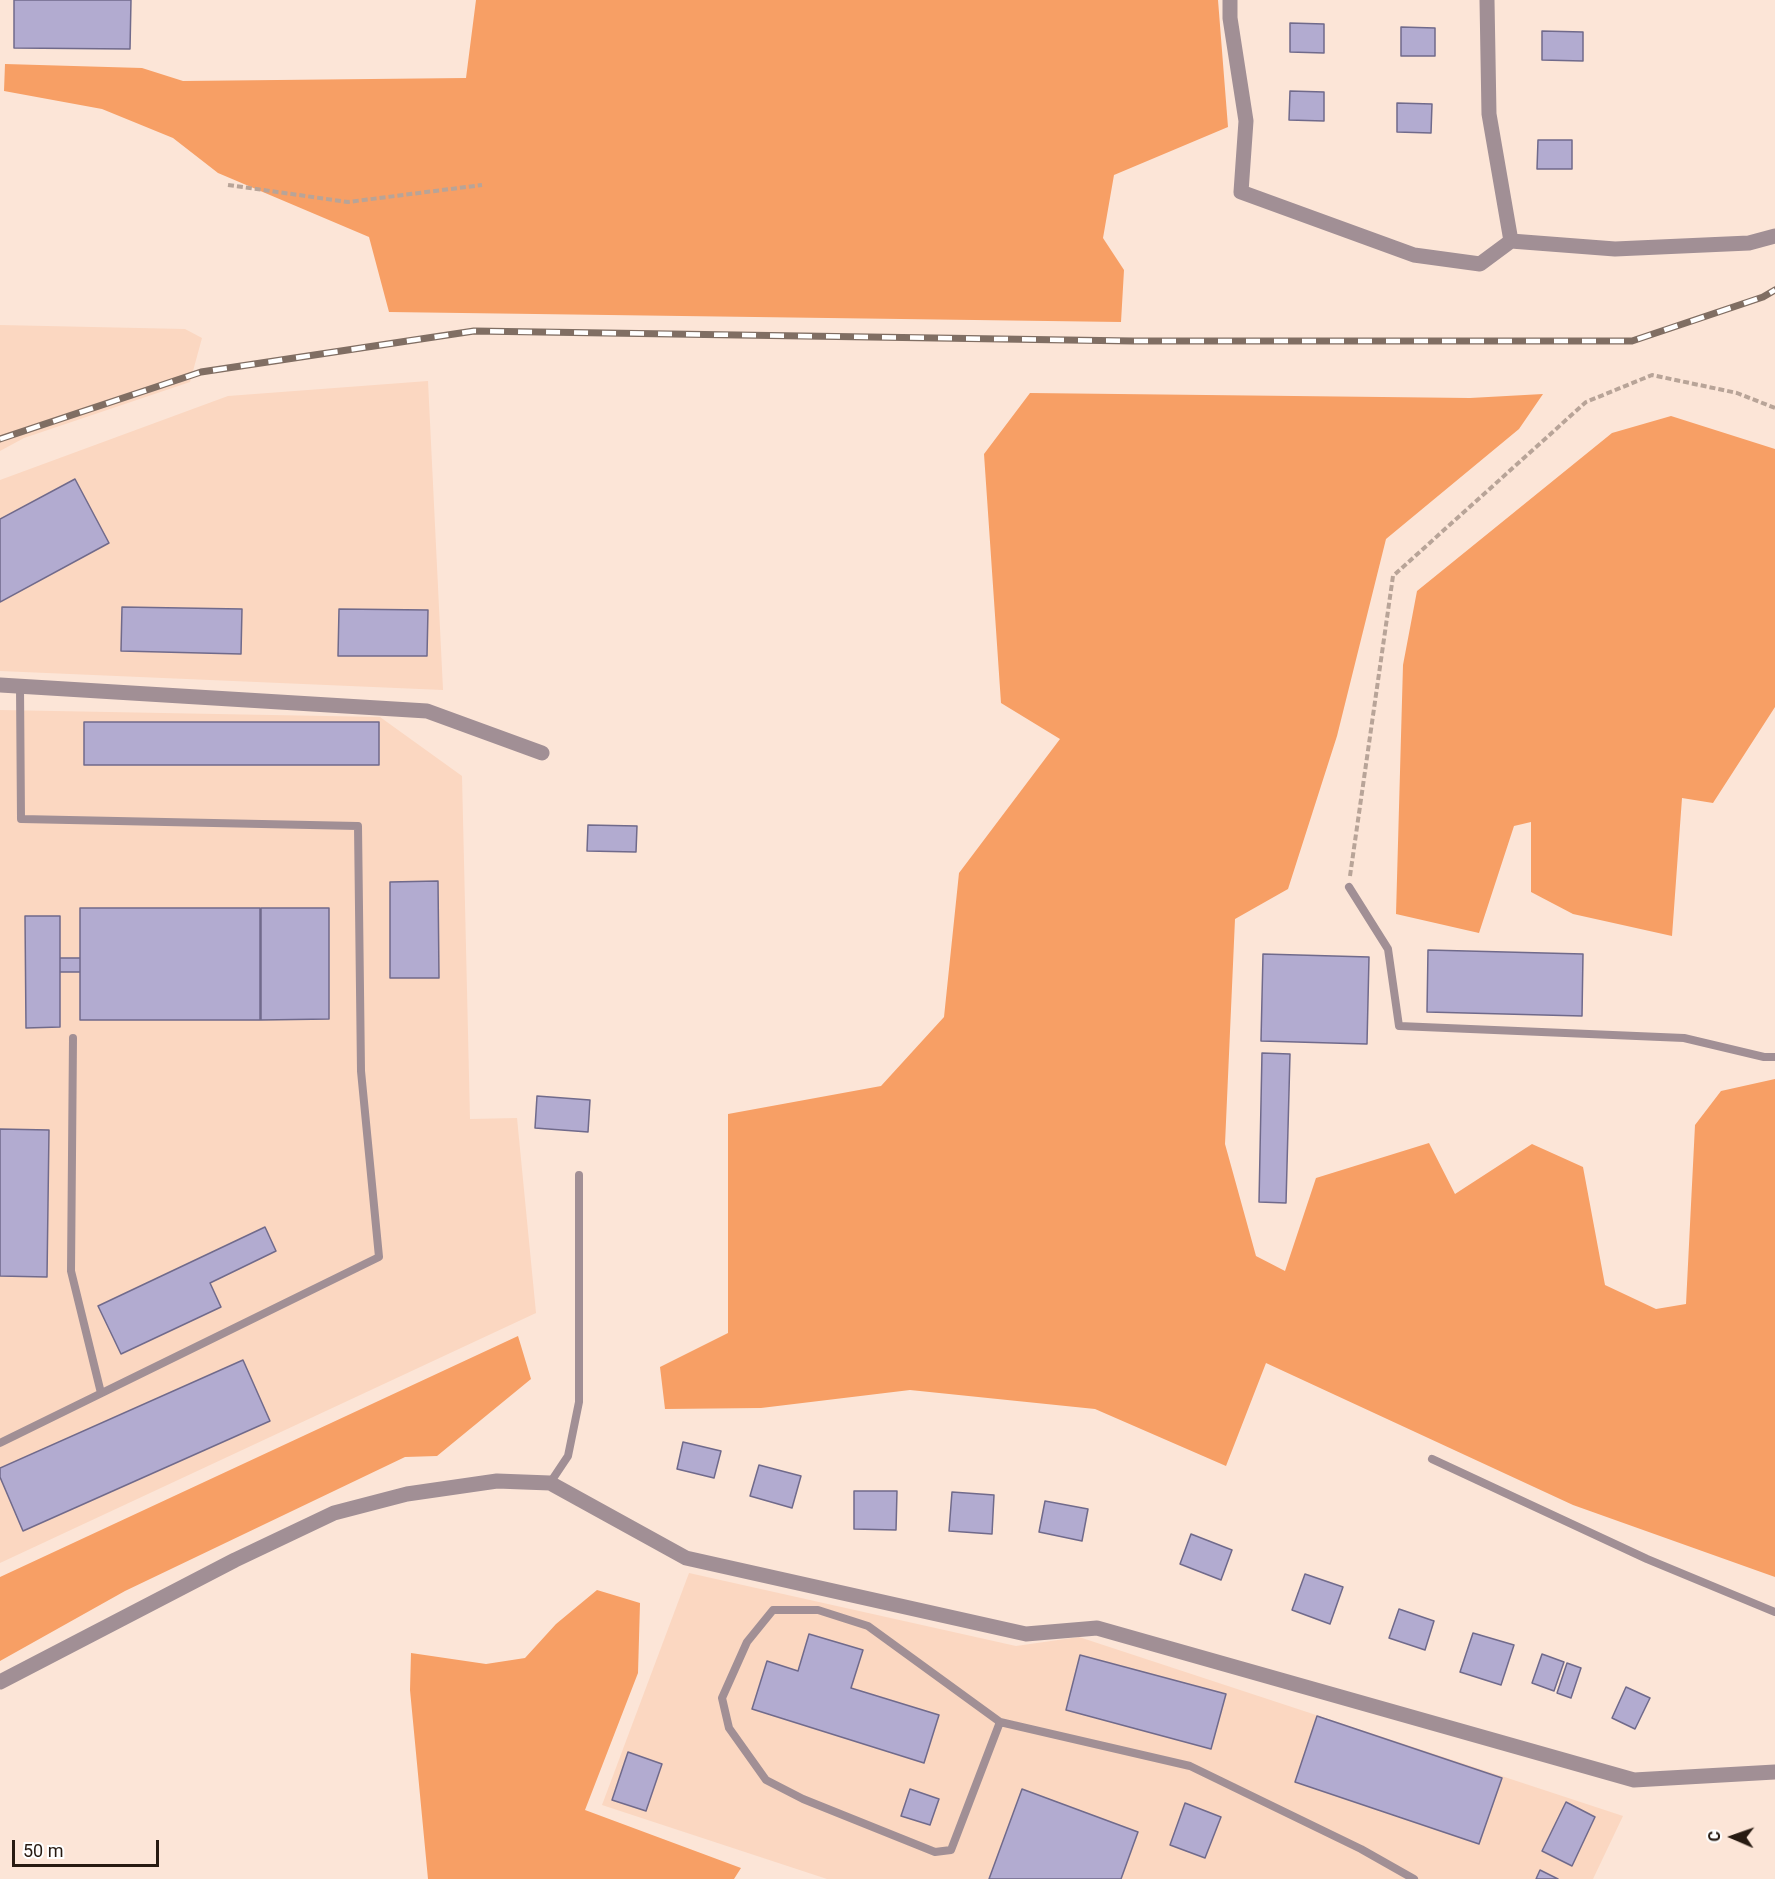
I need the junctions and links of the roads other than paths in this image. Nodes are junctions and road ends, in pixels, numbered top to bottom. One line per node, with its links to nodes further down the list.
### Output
1 (1230, 0): 4 (street)
2 (1487, 0): 4 (street)
3 (1775, 236): 4 (street)
4 (1511, 241)
5 (0, 685): 6 (street)
6 (20, 687): 7 (street); 12 (lane)
7 (542, 753)
8 (1349, 887): 10 (lane)
9 (73, 1038): 12 (lane)
10 (1775, 1057)
11 (579, 1174): 15 (lane)
12 (101, 1393): 13 (lane)
13 (0, 1443)
14 (1432, 1459): 16 (lane)
15 (550, 1483): 17 (street); 19 (street)
16 (1775, 1612)
17 (0, 1682)
18 (1000, 1722): 18 (lane); 20 (lane)
19 (1775, 1772)
20 (1414, 1879)

